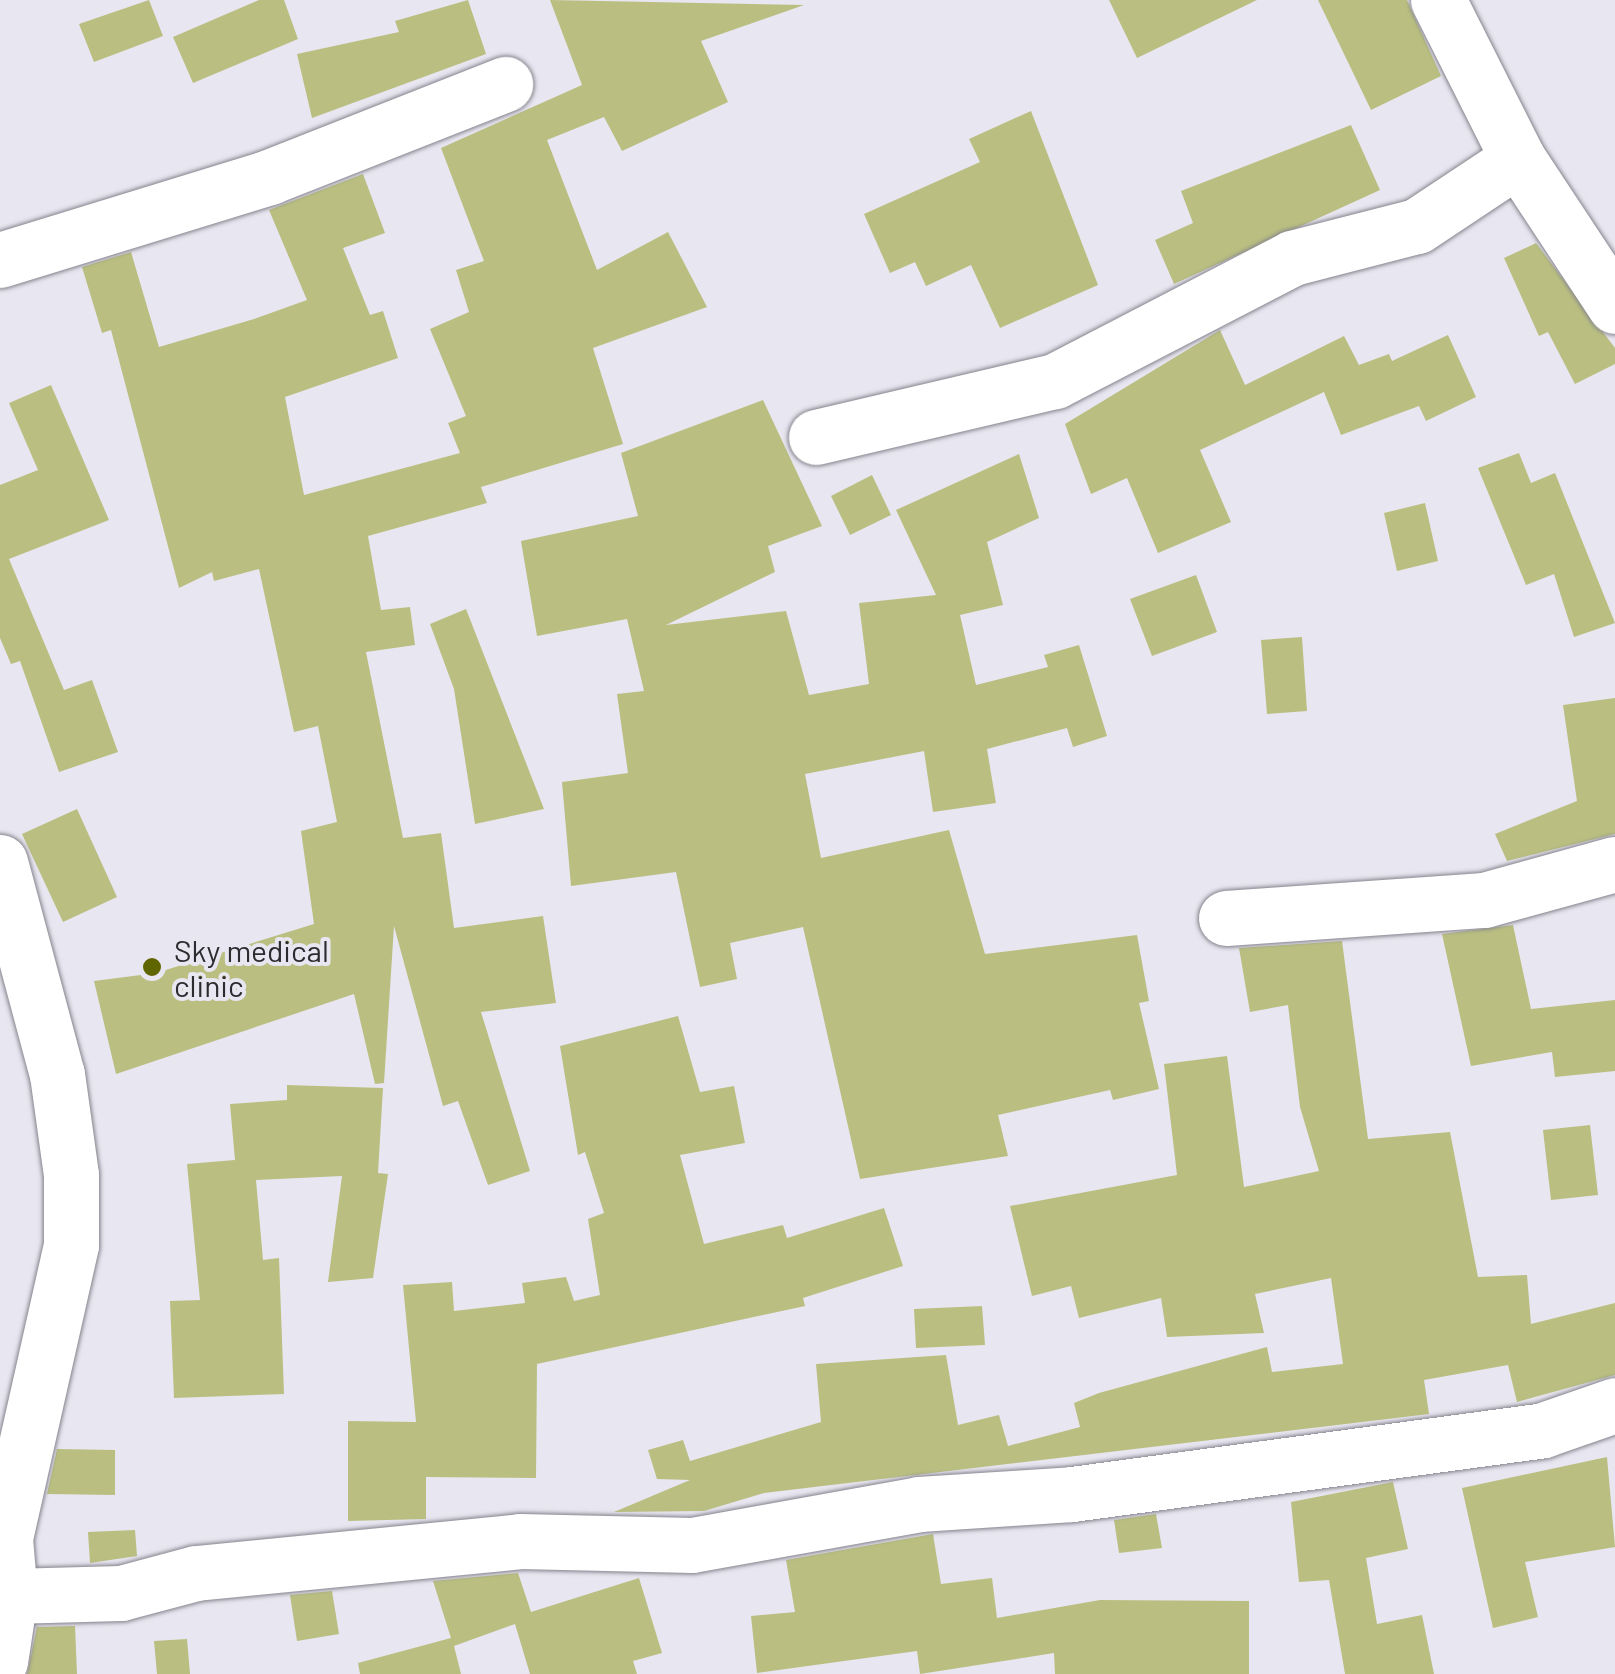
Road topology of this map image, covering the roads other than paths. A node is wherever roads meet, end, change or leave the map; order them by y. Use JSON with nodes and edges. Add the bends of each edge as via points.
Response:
{"nodes":[{"id":1,"x":1438,"y":0,"type":"edge"},
{"id":2,"x":506,"y":84,"type":"dead end"},
{"id":3,"x":1518,"y":159,"type":"junction"},
{"id":4,"x":0,"y":260,"type":"edge"},
{"id":5,"x":1615,"y":306,"type":"edge"},
{"id":6,"x":816,"y":436,"type":"dead end"},
{"id":7,"x":0,"y":862,"type":"edge"},
{"id":8,"x":1615,"y":864,"type":"edge"},
{"id":9,"x":1226,"y":918,"type":"dead end"},
{"id":10,"x":1615,"y":1405,"type":"edge"},
{"id":11,"x":12,"y":1436,"type":"edge"},
{"id":12,"x":10,"y":1596,"type":"junction"},
{"id":13,"x":0,"y":1661,"type":"edge"}],
"edges":[{"from":1,"to":3,"type":"street"},
{"from":2,"to":4,"type":"street","via":[[252,183]]},
{"from":3,"to":5,"type":"street"},
{"from":3,"to":6,"type":"street","via":[[1418,226],[1292,258],[1056,381]]},
{"from":7,"to":11,"type":"street","via":[[57,1074],[72,1175],[70,1245]]},
{"from":8,"to":9,"type":"street","via":[[1484,900]]},
{"from":10,"to":12,"type":"street","via":[[1543,1430],[1072,1494],[920,1504],[692,1545],[520,1542],[196,1573],[120,1593]]},
{"from":11,"to":12,"type":"street"},
{"from":12,"to":13,"type":"street"}]}
